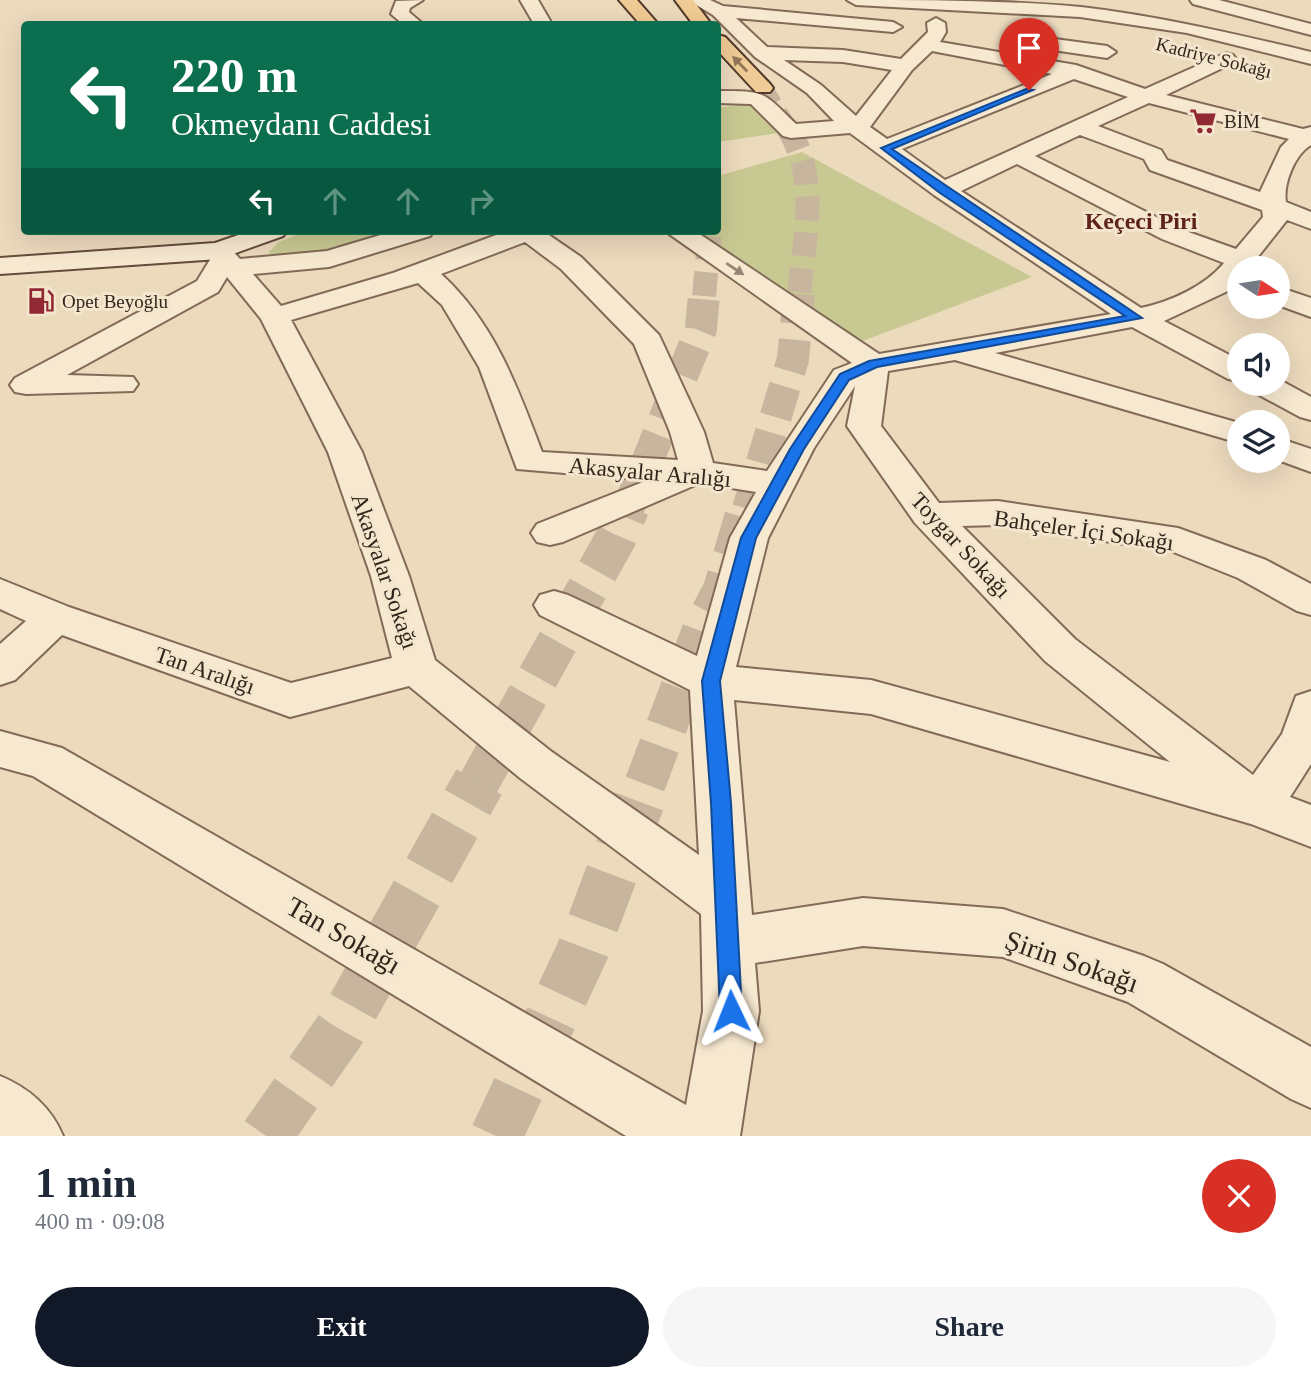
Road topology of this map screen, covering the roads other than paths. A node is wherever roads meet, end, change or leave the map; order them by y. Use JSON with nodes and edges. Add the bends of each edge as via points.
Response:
{"nodes":[{"id":1,"x":414,"y":0,"type":"edge"},
{"id":2,"x":529,"y":0,"type":"edge"},
{"id":3,"x":628,"y":0,"type":"edge"},
{"id":4,"x":684,"y":0,"type":"edge"},
{"id":5,"x":697,"y":0,"type":"edge"},
{"id":6,"x":828,"y":0,"type":"edge"},
{"id":7,"x":856,"y":0,"type":"edge"},
{"id":8,"x":1012,"y":0,"type":"edge"},
{"id":9,"x":1099,"y":0,"type":"edge"},
{"id":10,"x":1199,"y":0,"type":"edge"},
{"id":11,"x":1271,"y":0,"type":"edge"},
{"id":12,"x":883,"y":1,"type":"edge"},
{"id":13,"x":935,"y":3,"type":"edge"},
{"id":14,"x":1231,"y":7,"type":"junction"},
{"id":15,"x":1029,"y":10,"type":"junction"},
{"id":16,"x":719,"y":11,"type":"junction"},
{"id":17,"x":1080,"y":12,"type":"junction"},
{"id":18,"x":802,"y":19,"type":"junction"},
{"id":19,"x":410,"y":21,"type":"edge"},
{"id":20,"x":541,"y":21,"type":"edge"},
{"id":21,"x":646,"y":21,"type":"edge"},
{"id":22,"x":700,"y":21,"type":"edge"},
{"id":23,"x":1311,"y":30,"type":"edge"},
{"id":24,"x":1116,"y":35,"type":"junction"},
{"id":25,"x":989,"y":37,"type":"dead end"},
{"id":26,"x":932,"y":38,"type":"junction"},
{"id":27,"x":1153,"y":42,"type":"dead end"},
{"id":28,"x":721,"y":44,"type":"edge"},
{"id":29,"x":1189,"y":51,"type":"dead end"},
{"id":30,"x":762,"y":53,"type":"junction"},
{"id":31,"x":1311,"y":58,"type":"edge"},
{"id":32,"x":1226,"y":59,"type":"junction"},
{"id":33,"x":1250,"y":65,"type":"dead end"},
{"id":34,"x":905,"y":66,"type":"junction"},
{"id":35,"x":1074,"y":72,"type":"junction"},
{"id":36,"x":762,"y":88,"type":"tunnel mouth"},
{"id":37,"x":1147,"y":96,"type":"junction"},
{"id":38,"x":721,"y":97,"type":"edge"},
{"id":39,"x":1205,"y":111,"type":"junction"},
{"id":40,"x":856,"y":127,"type":"junction"},
{"id":41,"x":1080,"y":127,"type":"junction"},
{"id":42,"x":1310,"y":136,"type":"edge"},
{"id":43,"x":1130,"y":146,"type":"junction"},
{"id":44,"x":886,"y":148,"type":"junction"},
{"id":45,"x":1018,"y":156,"type":"junction"},
{"id":46,"x":943,"y":190,"type":"junction"},
{"id":47,"x":1311,"y":196,"type":"edge"},
{"id":48,"x":1273,"y":198,"type":"junction"},
{"id":49,"x":1311,"y":221,"type":"edge"},
{"id":50,"x":267,"y":235,"type":"edge"},
{"id":51,"x":408,"y":235,"type":"edge"},
{"id":52,"x":517,"y":235,"type":"edge"},
{"id":53,"x":532,"y":235,"type":"edge"},
{"id":54,"x":684,"y":235,"type":"edge"},
{"id":55,"x":1248,"y":256,"type":"edge"},
{"id":56,"x":225,"y":259,"type":"junction"},
{"id":57,"x":0,"y":266,"type":"edge"},
{"id":58,"x":1227,"y":267,"type":"edge"},
{"id":59,"x":425,"y":274,"type":"junction"},
{"id":60,"x":1227,"y":279,"type":"edge"},
{"id":61,"x":1290,"y":300,"type":"edge"},
{"id":62,"x":1311,"y":308,"type":"edge"},
{"id":63,"x":274,"y":316,"type":"junction"},
{"id":64,"x":1136,"y":318,"type":"junction"},
{"id":65,"x":955,"y":350,"type":"junction"},
{"id":66,"x":874,"y":364,"type":"junction"},
{"id":67,"x":1227,"y":366,"type":"edge"},
{"id":68,"x":122,"y":384,"type":"dead end"},
{"id":69,"x":13,"y":388,"type":"edge"},
{"id":70,"x":1285,"y":396,"type":"edge"},
{"id":71,"x":1311,"y":410,"type":"edge"},
{"id":72,"x":1227,"y":429,"type":"edge"},
{"id":73,"x":1290,"y":453,"type":"edge"},
{"id":74,"x":1311,"y":461,"type":"edge"},
{"id":75,"x":698,"y":472,"type":"junction"},
{"id":76,"x":778,"y":484,"type":"junction"},
{"id":77,"x":928,"y":515,"type":"junction"},
{"id":78,"x":550,"y":533,"type":"dead end"},
{"id":79,"x":0,"y":593,"type":"edge"},
{"id":80,"x":1311,"y":601,"type":"edge"},
{"id":81,"x":554,"y":605,"type":"dead end"},
{"id":82,"x":55,"y":617,"type":"junction"},
{"id":83,"x":416,"y":668,"type":"junction"},
{"id":84,"x":0,"y":669,"type":"edge"},
{"id":85,"x":711,"y":681,"type":"junction"},
{"id":86,"x":1311,"y":708,"type":"edge"},
{"id":87,"x":0,"y":750,"type":"edge"},
{"id":88,"x":1258,"y":806,"type":"junction"},
{"id":89,"x":1311,"y":826,"type":"edge"},
{"id":90,"x":727,"y":923,"type":"junction"},
{"id":91,"x":1311,"y":1079,"type":"edge"},
{"id":92,"x":0,"y":1105,"type":"edge"},
{"id":93,"x":33,"y":1136,"type":"edge"},
{"id":94,"x":682,"y":1136,"type":"edge"},
{"id":95,"x":710,"y":1136,"type":"edge"}],
"edges":[{"from":1,"to":19,"type":"street","via":[[402,5],[400,14]]},
{"from":2,"to":20,"type":"street"},
{"from":3,"to":21,"type":"main road"},
{"from":4,"to":22,"type":"main road"},
{"from":5,"to":16,"type":"street"},
{"from":6,"to":18,"type":"street"},
{"from":7,"to":12,"type":"street"},
{"from":8,"to":17,"type":"street"},
{"from":9,"to":17,"type":"street"},
{"from":10,"to":14,"type":"street"},
{"from":11,"to":14,"type":"street"},
{"from":12,"to":13,"type":"street"},
{"from":13,"to":15,"type":"street"},
{"from":13,"to":26,"type":"street"},
{"from":14,"to":23,"type":"street"},
{"from":15,"to":17,"type":"street"},
{"from":15,"to":24,"type":"street","via":[[1025,37]]},
{"from":16,"to":18,"type":"street"},
{"from":16,"to":30,"type":"street"},
{"from":17,"to":24,"type":"street"},
{"from":18,"to":26,"type":"street"},
{"from":24,"to":27,"type":"street","name":"Kadriye Sokağı"},
{"from":24,"to":31,"type":"street","via":[[1187,28]]},
{"from":24,"to":35,"type":"street","via":[[1102,61]]},
{"from":25,"to":26,"type":"street"},
{"from":26,"to":34,"type":"street"},
{"from":26,"to":35,"type":"street"},
{"from":36,"to":28,"type":"main road","one_way":true},
{"from":29,"to":32,"type":"street","name":"Kadriye Sokağı"},
{"from":30,"to":34,"type":"street","via":[[843,56]]},
{"from":30,"to":40,"type":"street","via":[[814,89]]},
{"from":32,"to":33,"type":"street","name":"Kadriye Sokağı"},
{"from":32,"to":37,"type":"street"},
{"from":34,"to":40,"type":"street"},
{"from":35,"to":37,"type":"street"},
{"from":35,"to":44,"type":"street"},
{"from":37,"to":39,"type":"street"},
{"from":37,"to":41,"type":"street"},
{"from":38,"to":40,"type":"street","via":[[757,98],[791,131]]},
{"from":39,"to":42,"type":"street"},
{"from":39,"to":43,"type":"street"},
{"from":40,"to":44,"type":"street"},
{"from":41,"to":43,"type":"street"},
{"from":41,"to":45,"type":"street"},
{"from":42,"to":48,"type":"street","via":[[1292,147]]},
{"from":43,"to":48,"type":"street","via":[[1153,155],[1158,165]]},
{"from":44,"to":46,"type":"street"},
{"from":45,"to":46,"type":"street"},
{"from":45,"to":58,"type":"street"},
{"from":46,"to":64,"type":"street"},
{"from":47,"to":48,"type":"street"},
{"from":48,"to":49,"type":"street"},
{"from":48,"to":55,"type":"street","via":[[1276,218]]},
{"from":50,"to":56,"type":"street"},
{"from":51,"to":56,"type":"street","via":[[329,259]]},
{"from":52,"to":59,"type":"street"},
{"from":53,"to":75,"type":"street","via":[[571,263],[648,341],[687,432]]},
{"from":54,"to":66,"type":"street","one_way":true},
{"from":56,"to":57,"type":"street"},
{"from":56,"to":63,"type":"street","name":"Akasyalar Sokağı"},
{"from":56,"to":69,"type":"street","via":[[208,286]]},
{"from":59,"to":63,"type":"street"},
{"from":59,"to":75,"type":"street","name":"Akasyalar Aralığı","via":[[453,300],[494,367],[529,462]]},
{"from":60,"to":64,"type":"street","via":[[1165,312]]},
{"from":61,"to":62,"type":"street"},
{"from":63,"to":83,"type":"street","name":"Akasyalar Sokağı","via":[[345,452],[390,576]]},
{"from":64,"to":65,"type":"street"},
{"from":64,"to":67,"type":"street"},
{"from":65,"to":66,"type":"street"},
{"from":65,"to":72,"type":"street"},
{"from":66,"to":76,"type":"street","via":[[845,377]]},
{"from":66,"to":77,"type":"street","name":"Toygar Sokağı","via":[[864,426]]},
{"from":68,"to":69,"type":"street"},
{"from":70,"to":71,"type":"street"},
{"from":73,"to":74,"type":"street"},
{"from":75,"to":76,"type":"street","name":"Akasyalar Aralığı"},
{"from":75,"to":78,"type":"street"},
{"from":76,"to":85,"type":"street","via":[[749,538]]},
{"from":77,"to":80,"type":"street","name":"Bahçeler İçi Sokağı","via":[[998,513],[1178,540],[1252,569]]},
{"from":77,"to":88,"type":"street","name":"Toygar Sokağı","via":[[1060,650]]},
{"from":79,"to":82,"type":"street","name":"Tan Aralığı"},
{"from":81,"to":85,"type":"street"},
{"from":82,"to":83,"type":"street","name":"Tan Aralığı","via":[[290,700]]},
{"from":82,"to":84,"type":"street"},
{"from":83,"to":90,"type":"street","name":"Akasyalar Sokağı"},
{"from":85,"to":88,"type":"street","via":[[871,697]]},
{"from":85,"to":90,"type":"street"},
{"from":86,"to":88,"type":"street","via":[[1303,739]]},
{"from":87,"to":94,"type":"street","name":"Tan Sokağı","via":[[46,761]]},
{"from":88,"to":89,"type":"street","name":"Toygar Sokağı"},
{"from":90,"to":91,"type":"street","name":"Şirin Sokağı","via":[[863,922],[1003,933],[1144,982]]},
{"from":90,"to":95,"type":"street","via":[[731,1011]]},
{"from":92,"to":93,"type":"street"}]}
